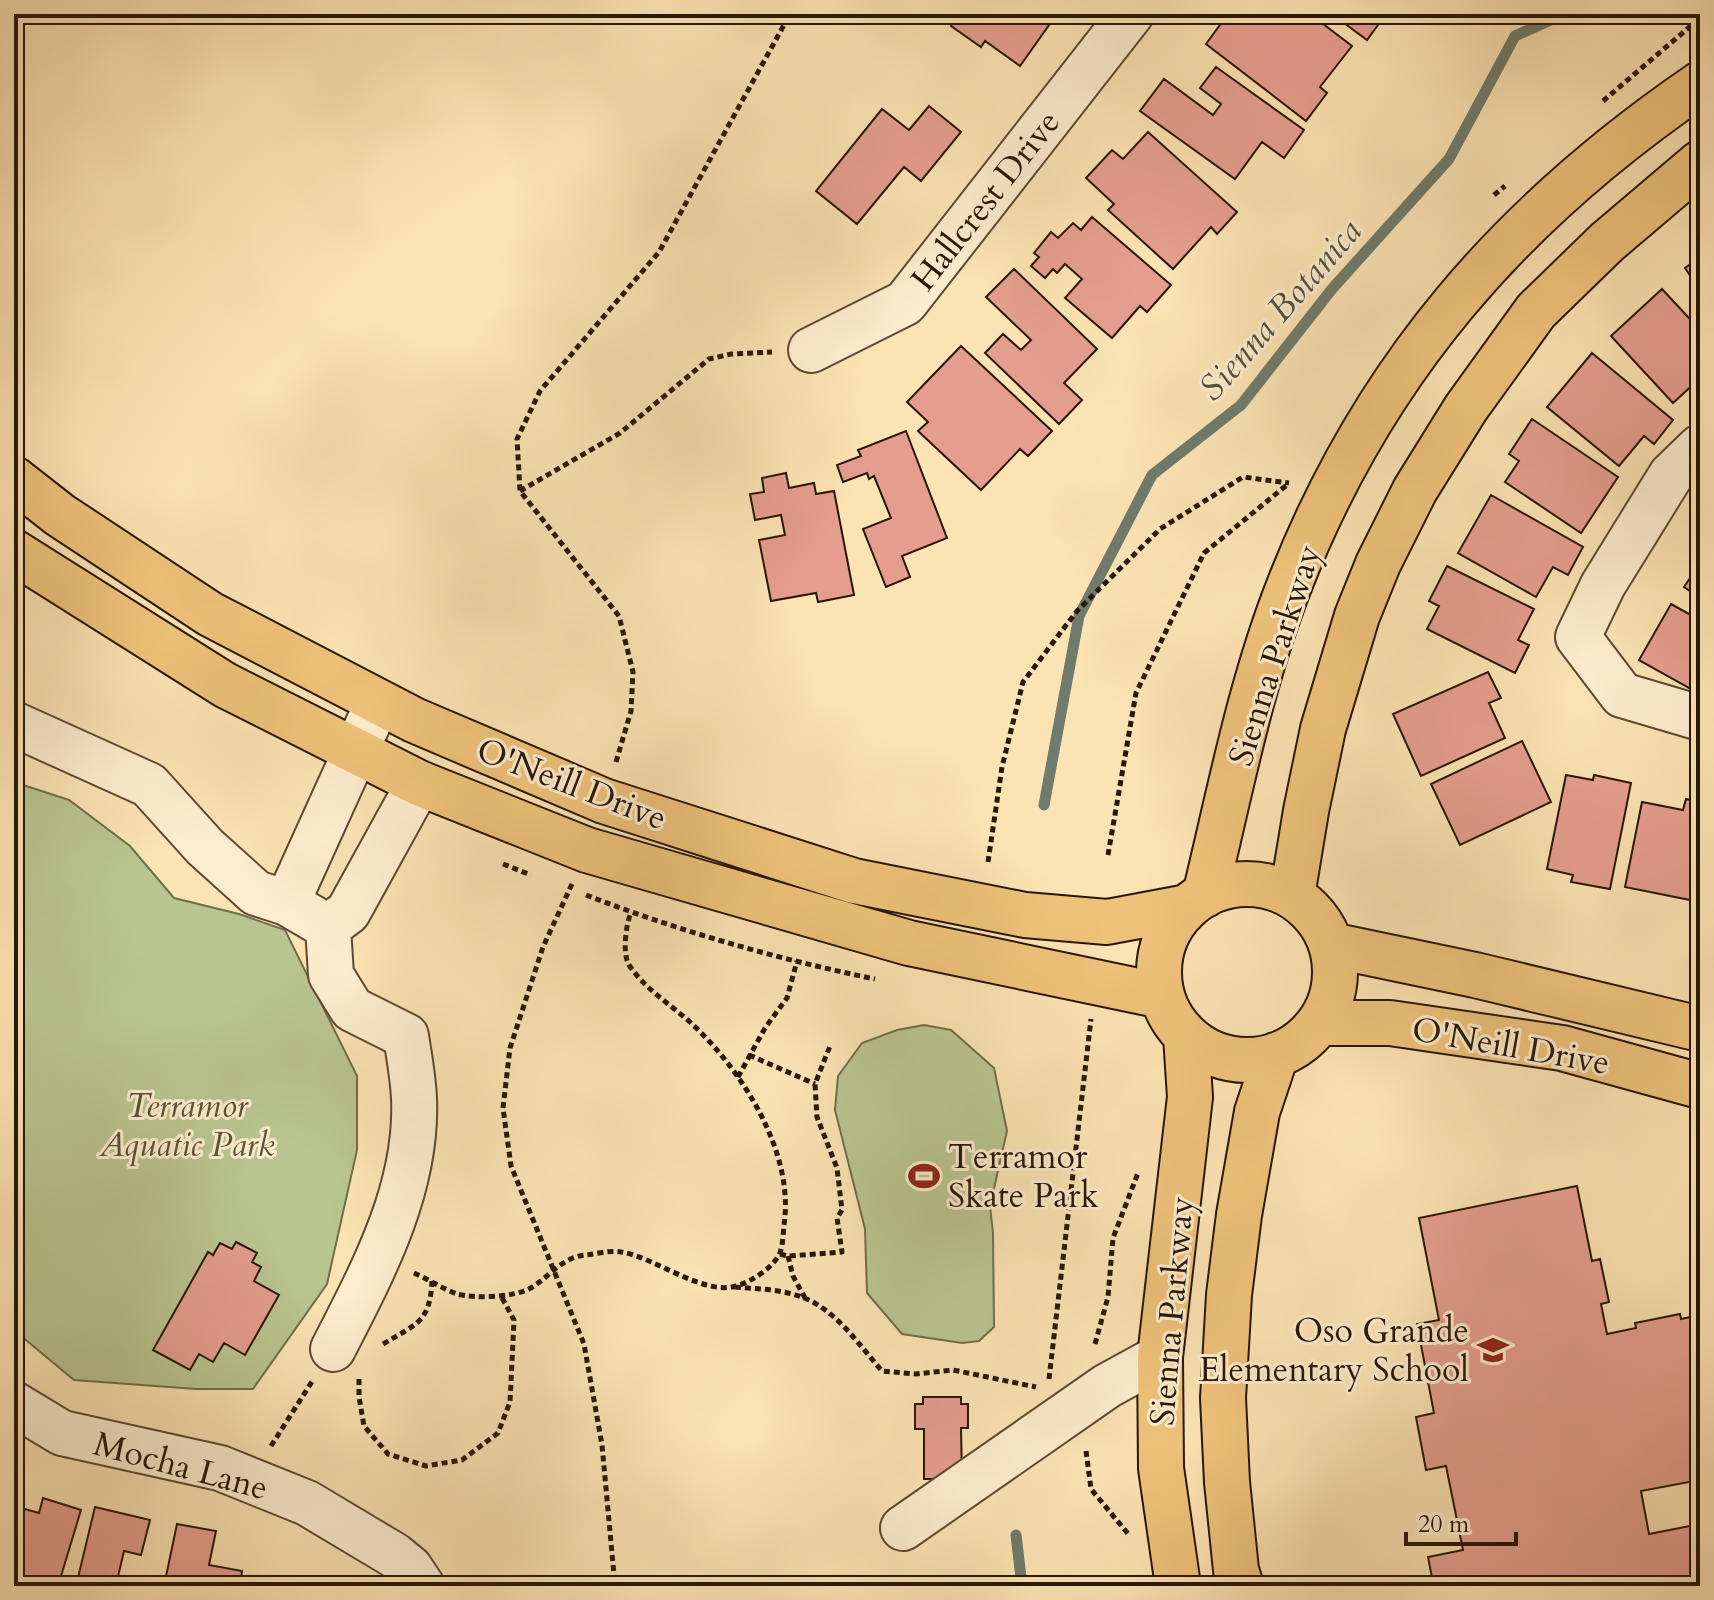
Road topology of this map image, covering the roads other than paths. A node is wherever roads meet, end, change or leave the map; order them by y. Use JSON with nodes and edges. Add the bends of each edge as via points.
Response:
{"nodes":[{"id":1,"x":1131,"y":14,"type":"edge"},
{"id":2,"x":1700,"y":84,"type":"edge"},
{"id":3,"x":1700,"y":163,"type":"edge"},
{"id":4,"x":811,"y":350,"type":"road end"},
{"id":5,"x":1700,"y":447,"type":"edge"},
{"id":6,"x":14,"y":479,"type":"edge"},
{"id":7,"x":14,"y":552,"type":"edge"},
{"id":8,"x":378,"y":702,"type":"junction"},
{"id":9,"x":1700,"y":718,"type":"edge"},
{"id":10,"x":14,"y":724,"type":"edge"},
{"id":11,"x":357,"y":750,"type":"junction"},
{"id":12,"x":419,"y":783,"type":"junction"},
{"id":13,"x":1292,"y":896,"type":"junction"},
{"id":14,"x":1196,"y":901,"type":"junction"},
{"id":15,"x":287,"y":903,"type":"junction"},
{"id":16,"x":328,"y":927,"type":"junction"},
{"id":17,"x":1331,"y":945,"type":"junction"},
{"id":18,"x":1162,"y":996,"type":"junction"},
{"id":19,"x":1320,"y":1023,"type":"junction"},
{"id":20,"x":1700,"y":1029,"type":"edge"},
{"id":21,"x":1186,"y":1036,"type":"junction"},
{"id":22,"x":1276,"y":1055,"type":"junction"},
{"id":23,"x":1700,"y":1086,"type":"edge"},
{"id":24,"x":1160,"y":1357,"type":"junction"},
{"id":25,"x":346,"y":1358,"type":"road end"},
{"id":26,"x":14,"y":1404,"type":"edge"},
{"id":27,"x":903,"y":1528,"type":"dead end"},
{"id":28,"x":422,"y":1586,"type":"edge"},
{"id":29,"x":1178,"y":1586,"type":"edge"},
{"id":30,"x":1241,"y":1586,"type":"edge"}],
"edges":[{"from":1,"to":4,"type":"street","name":"Hallcrest Drive","via":[[905,303]]},
{"from":2,"to":14,"type":"main road","name":"Sienna Parkway","via":[[1597,160],[1519,232],[1429,332],[1362,433],[1289,587]]},
{"from":3,"to":13,"type":"main road","name":"Sienna Parkway","via":[[1536,311],[1415,490],[1357,616],[1323,729]]},
{"from":5,"to":9,"type":"street","via":[[1671,475],[1603,585],[1578,637],[1622,695]]},
{"from":6,"to":8,"type":"main road","name":"O'Neill Drive","via":[[210,614]]},
{"from":7,"to":11,"type":"main road","name":"O'Neill Drive","via":[[225,685]]},
{"from":8,"to":11,"type":"street"},
{"from":8,"to":14,"type":"main road","name":"O'Neill Drive","via":[[604,801],[854,881],[1025,915],[1107,922]]},
{"from":10,"to":15,"type":"street","via":[[149,785],[256,893]]},
{"from":11,"to":12,"type":"main road","name":"O'Neill Drive"},
{"from":11,"to":15,"type":"street"},
{"from":12,"to":16,"type":"street","via":[[348,912]]},
{"from":12,"to":18,"type":"main road","name":"O'Neill Drive","via":[[587,850],[909,943]]},
{"from":13,"to":14,"type":"main road","name":"O'Neill Drive","via":[[1264,886],[1234,886]]},
{"from":13,"to":17,"type":"main road","name":"O'Neill Drive","via":[[1309,909]]},
{"from":14,"to":18,"type":"main road","via":[[1172,926],[1162,948]]},
{"from":15,"to":16,"type":"street"},
{"from":16,"to":25,"type":"street","via":[[331,975],[352,1009],[406,1036],[414,1099],[408,1173]]},
{"from":17,"to":19,"type":"main road","name":"O'Neill Drive","via":[[1335,972]]},
{"from":17,"to":20,"type":"main road","name":"O'Neill Drive"},
{"from":18,"to":21,"type":"main road"},
{"from":19,"to":22,"type":"main road","via":[[1301,1043]]},
{"from":19,"to":23,"type":"main road","name":"O'Neill Drive","via":[[1390,1023],[1562,1048]]},
{"from":21,"to":22,"type":"main road","via":[[1229,1059]]},
{"from":21,"to":24,"type":"main road","name":"Sienna Parkway","via":[[1190,1097]]},
{"from":22,"to":30,"type":"main road","name":"Sienna Parkway","via":[[1257,1112],[1229,1295],[1223,1398],[1227,1482]]},
{"from":24,"to":27,"type":"street","via":[[1107,1386],[1058,1392]]},
{"from":24,"to":29,"type":"main road","name":"Sienna Parkway","via":[[1161,1468]]},
{"from":26,"to":28,"type":"street","name":"Mocha Lane","via":[[62,1433],[220,1468],[307,1503],[394,1555]]}]}
